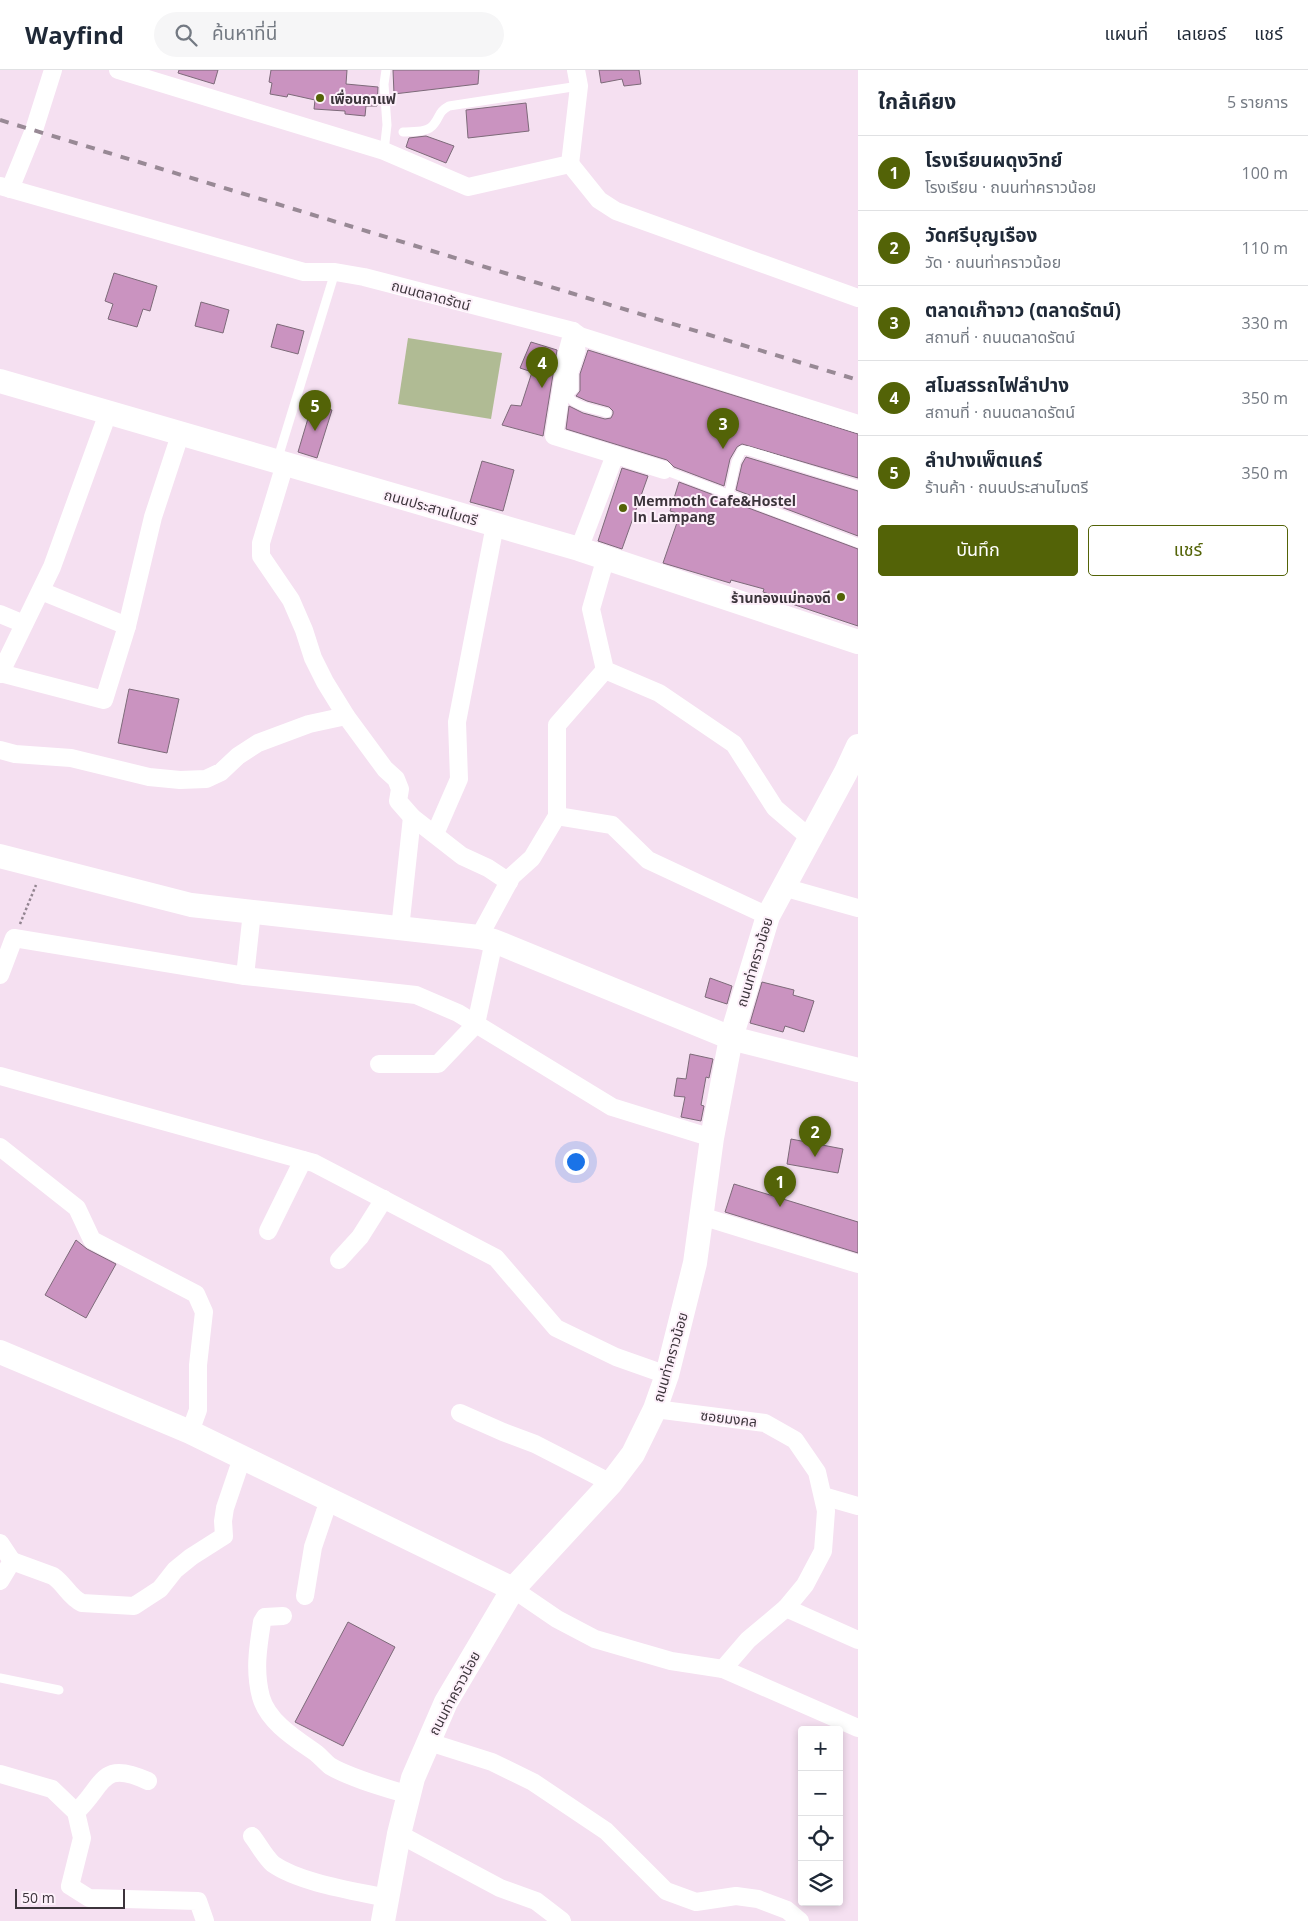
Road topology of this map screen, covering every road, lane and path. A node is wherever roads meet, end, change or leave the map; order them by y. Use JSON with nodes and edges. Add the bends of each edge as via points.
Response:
{"nodes":[{"id":1,"x":53,"y":70,"type":"edge"},
{"id":2,"x":118,"y":70,"type":"edge"},
{"id":3,"x":386,"y":70,"type":"edge"},
{"id":4,"x":160,"y":76,"type":"edge"},
{"id":5,"x":578,"y":78,"type":"edge"},
{"id":6,"x":403,"y":132,"type":"dead end"},
{"id":7,"x":384,"y":151,"type":"junction"},
{"id":8,"x":570,"y":164,"type":"junction"},
{"id":9,"x":5,"y":187,"type":"edge"},
{"id":10,"x":335,"y":272,"type":"junction"},
{"id":11,"x":858,"y":298,"type":"edge"},
{"id":12,"x":576,"y":334,"type":"junction"},
{"id":13,"x":0,"y":381,"type":"edge"},
{"id":14,"x":108,"y":412,"type":"junction"},
{"id":15,"x":607,"y":413,"type":"dead end"},
{"id":16,"x":858,"y":424,"type":"edge"},
{"id":17,"x":180,"y":434,"type":"junction"},
{"id":18,"x":615,"y":455,"type":"junction"},
{"id":19,"x":281,"y":463,"type":"junction"},
{"id":20,"x":664,"y":470,"type":"joint"},
{"id":21,"x":858,"y":485,"type":"edge"},
{"id":22,"x":729,"y":494,"type":"junction"},
{"id":23,"x":495,"y":525,"type":"junction"},
{"id":24,"x":858,"y":544,"type":"edge"},
{"id":25,"x":579,"y":549,"type":"junction"},
{"id":26,"x":606,"y":557,"type":"junction"},
{"id":27,"x":41,"y":591,"type":"junction"},
{"id":28,"x":0,"y":614,"type":"edge"},
{"id":29,"x":24,"y":624,"type":"junction"},
{"id":30,"x":127,"y":626,"type":"junction"},
{"id":31,"x":858,"y":642,"type":"edge"},
{"id":32,"x":606,"y":670,"type":"junction"},
{"id":33,"x":0,"y":673,"type":"edge"},
{"id":34,"x":346,"y":716,"type":"junction"},
{"id":35,"x":858,"y":746,"type":"edge"},
{"id":36,"x":0,"y":750,"type":"edge"},
{"id":37,"x":852,"y":774,"type":"edge"},
{"id":38,"x":557,"y":816,"type":"junction"},
{"id":39,"x":412,"y":817,"type":"junction"},
{"id":40,"x":435,"y":834,"type":"junction"},
{"id":41,"x":810,"y":838,"type":"junction"},
{"id":42,"x":0,"y":856,"type":"edge"},
{"id":43,"x":43,"y":867,"type":"junction"},
{"id":44,"x":509,"y":882,"type":"junction"},
{"id":45,"x":783,"y":887,"type":"junction"},
{"id":46,"x":858,"y":908,"type":"edge"},
{"id":47,"x":252,"y":912,"type":"junction"},
{"id":48,"x":768,"y":916,"type":"junction"},
{"id":49,"x":400,"y":929,"type":"junction"},
{"id":50,"x":14,"y":938,"type":"junction"},
{"id":51,"x":486,"y":939,"type":"junction"},
{"id":52,"x":0,"y":974,"type":"edge"},
{"id":53,"x":245,"y":976,"type":"junction"},
{"id":54,"x":476,"y":1024,"type":"junction"},
{"id":55,"x":731,"y":1038,"type":"junction"},
{"id":56,"x":379,"y":1064,"type":"dead end"},
{"id":57,"x":858,"y":1070,"type":"edge"},
{"id":58,"x":0,"y":1076,"type":"edge"},
{"id":59,"x":712,"y":1138,"type":"junction"},
{"id":60,"x":0,"y":1147,"type":"edge"},
{"id":61,"x":304,"y":1160,"type":"junction"},
{"id":62,"x":384,"y":1199,"type":"junction"},
{"id":63,"x":701,"y":1216,"type":"junction"},
{"id":64,"x":268,"y":1231,"type":"dead end"},
{"id":65,"x":339,"y":1260,"type":"dead end"},
{"id":66,"x":858,"y":1264,"type":"edge"},
{"id":67,"x":0,"y":1352,"type":"edge"},
{"id":68,"x":667,"y":1375,"type":"junction"},
{"id":69,"x":655,"y":1409,"type":"junction"},
{"id":70,"x":460,"y":1413,"type":"dead end"},
{"id":71,"x":190,"y":1432,"type":"junction"},
{"id":72,"x":242,"y":1458,"type":"junction"},
{"id":73,"x":611,"y":1482,"type":"junction"},
{"id":74,"x":823,"y":1496,"type":"junction"},
{"id":75,"x":329,"y":1500,"type":"junction"},
{"id":76,"x":858,"y":1506,"type":"edge"},
{"id":77,"x":0,"y":1543,"type":"edge"},
{"id":78,"x":12,"y":1561,"type":"junction"},
{"id":79,"x":0,"y":1581,"type":"edge"},
{"id":80,"x":513,"y":1588,"type":"junction"},
{"id":81,"x":305,"y":1596,"type":"dead end"},
{"id":82,"x":786,"y":1608,"type":"junction"},
{"id":83,"x":283,"y":1616,"type":"dead end"},
{"id":84,"x":858,"y":1640,"type":"edge"},
{"id":85,"x":723,"y":1669,"type":"junction"},
{"id":86,"x":0,"y":1678,"type":"edge"},
{"id":87,"x":59,"y":1690,"type":"dead end"},
{"id":88,"x":858,"y":1728,"type":"edge"},
{"id":89,"x":429,"y":1742,"type":"junction"},
{"id":90,"x":0,"y":1774,"type":"edge"},
{"id":91,"x":148,"y":1781,"type":"dead end"},
{"id":92,"x":409,"y":1795,"type":"junction"},
{"id":93,"x":76,"y":1812,"type":"junction"},
{"id":94,"x":399,"y":1834,"type":"junction"},
{"id":95,"x":252,"y":1836,"type":"dead end"},
{"id":96,"x":387,"y":1898,"type":"junction"},
{"id":97,"x":205,"y":1921,"type":"edge"},
{"id":98,"x":383,"y":1921,"type":"edge"},
{"id":99,"x":562,"y":1921,"type":"edge"},
{"id":100,"x":800,"y":1921,"type":"edge"}],
"edges":[{"from":1,"to":9,"type":"street","via":[[36,122]]},
{"from":2,"to":4,"type":"street"},
{"from":3,"to":7,"type":"lane"},
{"from":4,"to":7,"type":"street"},
{"from":5,"to":6,"type":"lane","via":[[449,106],[441,110],[429,128]]},
{"from":5,"to":8,"type":"street"},
{"from":7,"to":8,"type":"street","via":[[468,187]]},
{"from":8,"to":11,"type":"street","via":[[598,200],[616,211]]},
{"from":9,"to":10,"type":"street","name":"ถนนตลาดรัตน์","via":[[304,272]]},
{"from":10,"to":12,"type":"street","name":"ถนนตลาดรัตน์"},
{"from":10,"to":19,"type":"lane"},
{"from":12,"to":15,"type":"lane","via":[[581,352],[574,373],[574,389],[569,398]]},
{"from":12,"to":16,"type":"street","name":"ถนนตลาดรัตน์"},
{"from":12,"to":18,"type":"street","via":[[567,353],[554,436]]},
{"from":13,"to":14,"type":"street","name":"ถนนประสานไมตรี"},
{"from":14,"to":17,"type":"street","name":"ถนนประสานไมตรี"},
{"from":14,"to":27,"type":"street"},
{"from":17,"to":19,"type":"street","name":"ถนนประสานไมตรี"},
{"from":17,"to":30,"type":"street","via":[[153,517]]},
{"from":18,"to":20,"type":"street"},
{"from":18,"to":25,"type":"street"},
{"from":19,"to":23,"type":"street","name":"ถนนประสานไมตรี"},
{"from":19,"to":34,"type":"street","via":[[261,544],[261,556],[291,600],[313,658]]},
{"from":20,"to":22,"type":"lane"},
{"from":21,"to":22,"type":"lane","via":[[742,450]]},
{"from":22,"to":24,"type":"lane"},
{"from":23,"to":25,"type":"street","name":"ถนนประสานไมตรี"},
{"from":23,"to":40,"type":"street","via":[[457,722],[459,779]]},
{"from":25,"to":26,"type":"street","name":"ถนนประสานไมตรี"},
{"from":26,"to":31,"type":"street","name":"ถนนประสานไมตรี"},
{"from":26,"to":32,"type":"street","via":[[591,609]]},
{"from":27,"to":29,"type":"street"},
{"from":27,"to":30,"type":"street"},
{"from":28,"to":29,"type":"street"},
{"from":29,"to":33,"type":"street"},
{"from":30,"to":33,"type":"street","via":[[104,700]]},
{"from":32,"to":38,"type":"street","via":[[558,725]]},
{"from":32,"to":41,"type":"street","via":[[659,693],[734,744],[775,808]]},
{"from":34,"to":36,"type":"street","via":[[309,724],[265,740],[206,779],[149,777],[71,758]]},
{"from":34,"to":39,"type":"street","via":[[384,769],[396,779],[400,789],[398,801]]},
{"from":35,"to":37,"type":"street","name":"ถนนท่าคราวน้อย"},
{"from":37,"to":41,"type":"street","name":"ถนนท่าคราวน้อย"},
{"from":38,"to":44,"type":"street","via":[[532,858]]},
{"from":38,"to":48,"type":"street","via":[[612,825],[648,860]]},
{"from":39,"to":40,"type":"street"},
{"from":39,"to":49,"type":"street"},
{"from":40,"to":44,"type":"street","via":[[462,856]]},
{"from":41,"to":45,"type":"street","name":"ถนนท่าคราวน้อย"},
{"from":42,"to":43,"type":"street"},
{"from":43,"to":47,"type":"street","via":[[191,905]]},
{"from":43,"to":50,"type":"path"},
{"from":44,"to":51,"type":"street"},
{"from":45,"to":46,"type":"street"},
{"from":45,"to":48,"type":"street","name":"ถนนท่าคราวน้อย"},
{"from":47,"to":49,"type":"street"},
{"from":47,"to":53,"type":"street"},
{"from":48,"to":55,"type":"street","name":"ถนนท่าคราวน้อย"},
{"from":49,"to":51,"type":"street"},
{"from":50,"to":52,"type":"street"},
{"from":50,"to":53,"type":"street"},
{"from":51,"to":54,"type":"street"},
{"from":51,"to":55,"type":"street"},
{"from":53,"to":54,"type":"street","via":[[416,995]]},
{"from":54,"to":56,"type":"street","via":[[438,1064]]},
{"from":54,"to":59,"type":"street","via":[[612,1107]]},
{"from":55,"to":57,"type":"street"},
{"from":55,"to":59,"type":"street","name":"ถนนท่าคราวน้อย"},
{"from":58,"to":61,"type":"street"},
{"from":59,"to":63,"type":"street","name":"ถนนท่าคราวน้อย"},
{"from":60,"to":71,"type":"street","via":[[76,1208],[92,1240],[196,1294],[204,1312],[198,1365],[198,1410]]},
{"from":61,"to":62,"type":"street"},
{"from":61,"to":64,"type":"street"},
{"from":62,"to":65,"type":"street","via":[[360,1237]]},
{"from":62,"to":68,"type":"street","via":[[496,1258],[556,1328],[616,1357]]},
{"from":63,"to":66,"type":"street"},
{"from":63,"to":68,"type":"street","name":"ถนนท่าคราวน้อย","via":[[696,1263]]},
{"from":67,"to":71,"type":"street"},
{"from":68,"to":69,"type":"street","name":"ถนนท่าคราวน้อย"},
{"from":69,"to":73,"type":"street","name":"ถนนท่าคราวน้อย","via":[[633,1454]]},
{"from":69,"to":74,"type":"street","name":"ซอยมงคล","via":[[764,1423],[795,1440],[817,1472]]},
{"from":70,"to":73,"type":"street","via":[[535,1444]]},
{"from":71,"to":72,"type":"street"},
{"from":72,"to":75,"type":"street"},
{"from":72,"to":78,"type":"street","via":[[224,1508],[224,1536],[190,1557],[160,1589],[134,1606],[82,1603],[75,1600],[53,1576]]},
{"from":73,"to":80,"type":"street","name":"ถนนท่าคราวน้อย"},
{"from":74,"to":76,"type":"street"},
{"from":74,"to":82,"type":"street","name":"ซอยมงคล","via":[[826,1510],[823,1551],[805,1585]]},
{"from":75,"to":80,"type":"street"},
{"from":75,"to":81,"type":"street","via":[[313,1547]]},
{"from":77,"to":78,"type":"street"},
{"from":78,"to":79,"type":"street"},
{"from":80,"to":85,"type":"street","via":[[557,1619],[595,1639],[671,1662]]},
{"from":80,"to":89,"type":"street","name":"ถนนท่าคราวน้อย","via":[[446,1702]]},
{"from":82,"to":84,"type":"street"},
{"from":82,"to":85,"type":"street","name":"ซอยมงคล","via":[[748,1640]]},
{"from":83,"to":92,"type":"street","via":[[265,1618],[262,1622],[257,1654],[261,1697],[271,1715],[296,1740],[330,1766]]},
{"from":85,"to":88,"type":"street"},
{"from":86,"to":87,"type":"lane"},
{"from":89,"to":92,"type":"street","name":"ถนนท่าคราวน้อย"},
{"from":89,"to":100,"type":"street","via":[[492,1762],[532,1782],[606,1831],[666,1891],[696,1902],[736,1896],[758,1899],[787,1910]]},
{"from":90,"to":93,"type":"street","via":[[52,1789]]},
{"from":91,"to":93,"type":"street","via":[[123,1772],[108,1775]]},
{"from":92,"to":94,"type":"street","name":"ถนนท่าคราวน้อย"},
{"from":93,"to":97,"type":"street","via":[[82,1838],[70,1886],[89,1898],[198,1900]]},
{"from":94,"to":96,"type":"street","name":"ถนนท่าคราวน้อย"},
{"from":94,"to":99,"type":"street","via":[[500,1888],[536,1901]]},
{"from":95,"to":96,"type":"street","via":[[273,1863],[292,1873]]},
{"from":96,"to":98,"type":"street","name":"ถนนท่าคราวน้อย"}]}
